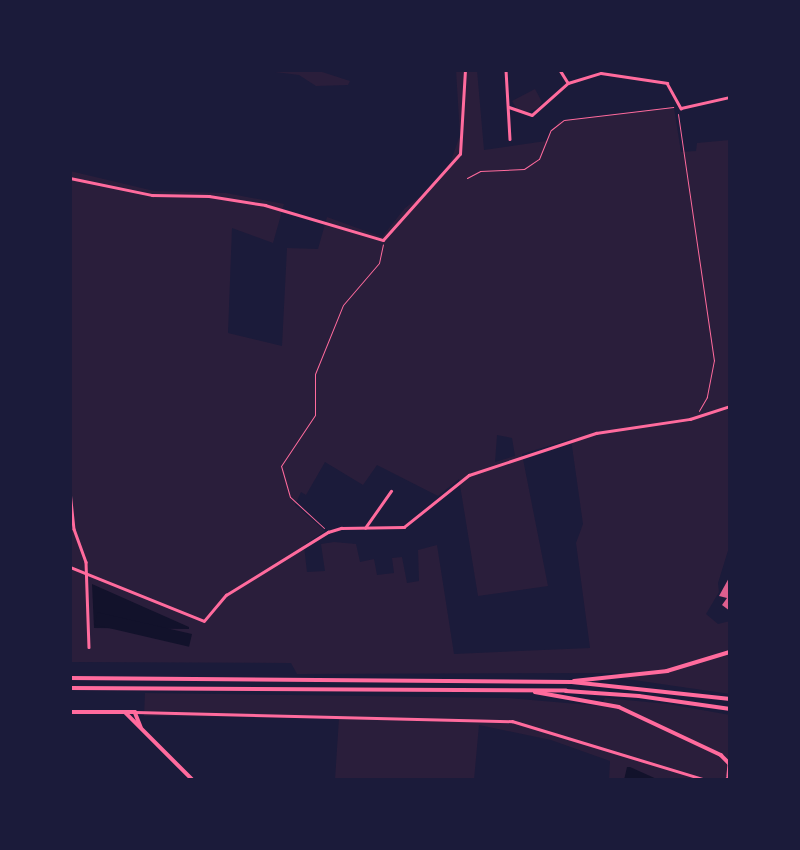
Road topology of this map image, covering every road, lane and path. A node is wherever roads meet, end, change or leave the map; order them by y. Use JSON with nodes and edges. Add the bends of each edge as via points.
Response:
{"nodes":[{"id":1,"x":465,"y":70,"type":"edge"},
{"id":2,"x":506,"y":70,"type":"edge"},
{"id":3,"x":560,"y":70,"type":"edge"},
{"id":4,"x":629,"y":70,"type":"edge"},
{"id":5,"x":628,"y":76,"type":"junction"},
{"id":6,"x":568,"y":83,"type":"junction"},
{"id":7,"x":730,"y":97,"type":"edge"},
{"id":8,"x":509,"y":107,"type":"junction"},
{"id":9,"x":677,"y":107,"type":"junction"},
{"id":10,"x":510,"y":139,"type":"dead end"},
{"id":11,"x":70,"y":178,"type":"edge"},
{"id":12,"x":467,"y":178,"type":"dead end"},
{"id":13,"x":383,"y":240,"type":"junction"},
{"id":14,"x":730,"y":407,"type":"edge"},
{"id":15,"x":695,"y":418,"type":"junction"},
{"id":16,"x":70,"y":491,"type":"edge"},
{"id":17,"x":391,"y":491,"type":"dead end"},
{"id":18,"x":365,"y":528,"type":"junction"},
{"id":19,"x":328,"y":533,"type":"junction"},
{"id":20,"x":70,"y":567,"type":"edge"},
{"id":21,"x":86,"y":573,"type":"junction"},
{"id":22,"x":89,"y":647,"type":"dead end"},
{"id":23,"x":730,"y":652,"type":"edge"},
{"id":24,"x":70,"y":678,"type":"edge"},
{"id":25,"x":572,"y":682,"type":"junction"},
{"id":26,"x":70,"y":688,"type":"edge"},
{"id":27,"x":533,"y":691,"type":"junction"},
{"id":28,"x":730,"y":699,"type":"edge"},
{"id":29,"x":730,"y":709,"type":"edge"},
{"id":30,"x":70,"y":712,"type":"edge"},
{"id":31,"x":125,"y":712,"type":"junction"},
{"id":32,"x":135,"y":712,"type":"junction"},
{"id":33,"x":144,"y":732,"type":"junction"},
{"id":34,"x":730,"y":776,"type":"edge"},
{"id":35,"x":695,"y":779,"type":"edge"},
{"id":36,"x":193,"y":780,"type":"edge"},
{"id":37,"x":706,"y":780,"type":"edge"},
{"id":38,"x":725,"y":780,"type":"edge"}],
"edges":[{"from":1,"to":13,"type":"street","via":[[460,154]]},
{"from":2,"to":8,"type":"street"},
{"from":3,"to":6,"type":"street"},
{"from":4,"to":5,"type":"street"},
{"from":5,"to":6,"type":"street","via":[[601,73]]},
{"from":5,"to":9,"type":"street","via":[[667,83]]},
{"from":6,"to":8,"type":"street","via":[[535,113],[524,115]]},
{"from":7,"to":9,"type":"street"},
{"from":8,"to":10,"type":"street"},
{"from":9,"to":12,"type":"path","via":[[564,120],[551,130],[539,159],[524,169],[480,172]]},
{"from":9,"to":15,"type":"path","via":[[714,360],[707,397]]},
{"from":11,"to":13,"type":"street","via":[[152,195],[209,196],[265,205]]},
{"from":13,"to":19,"type":"path","via":[[379,263],[343,305],[318,367],[315,415],[281,466],[290,497]]},
{"from":14,"to":15,"type":"street"},
{"from":15,"to":18,"type":"street","via":[[596,433],[481,470],[455,484],[404,527]]},
{"from":16,"to":21,"type":"street"},
{"from":17,"to":18,"type":"street"},
{"from":18,"to":19,"type":"street"},
{"from":19,"to":21,"type":"street","via":[[226,595],[199,621]]},
{"from":20,"to":21,"type":"street"},
{"from":21,"to":22,"type":"street"},
{"from":23,"to":25,"type":"main road","via":[[667,671]]},
{"from":24,"to":25,"type":"main road"},
{"from":25,"to":28,"type":"main road"},
{"from":26,"to":27,"type":"main road"},
{"from":27,"to":29,"type":"main road","via":[[629,695]]},
{"from":27,"to":34,"type":"main road","via":[[593,699],[629,712],[721,755],[730,764]]},
{"from":30,"to":31,"type":"main road"},
{"from":31,"to":32,"type":"main road"},
{"from":31,"to":33,"type":"main road"},
{"from":32,"to":33,"type":"main road"},
{"from":32,"to":35,"type":"street","via":[[512,721],[550,729]]},
{"from":33,"to":36,"type":"main road"},
{"from":34,"to":38,"type":"street"},
{"from":35,"to":37,"type":"street"}]}
